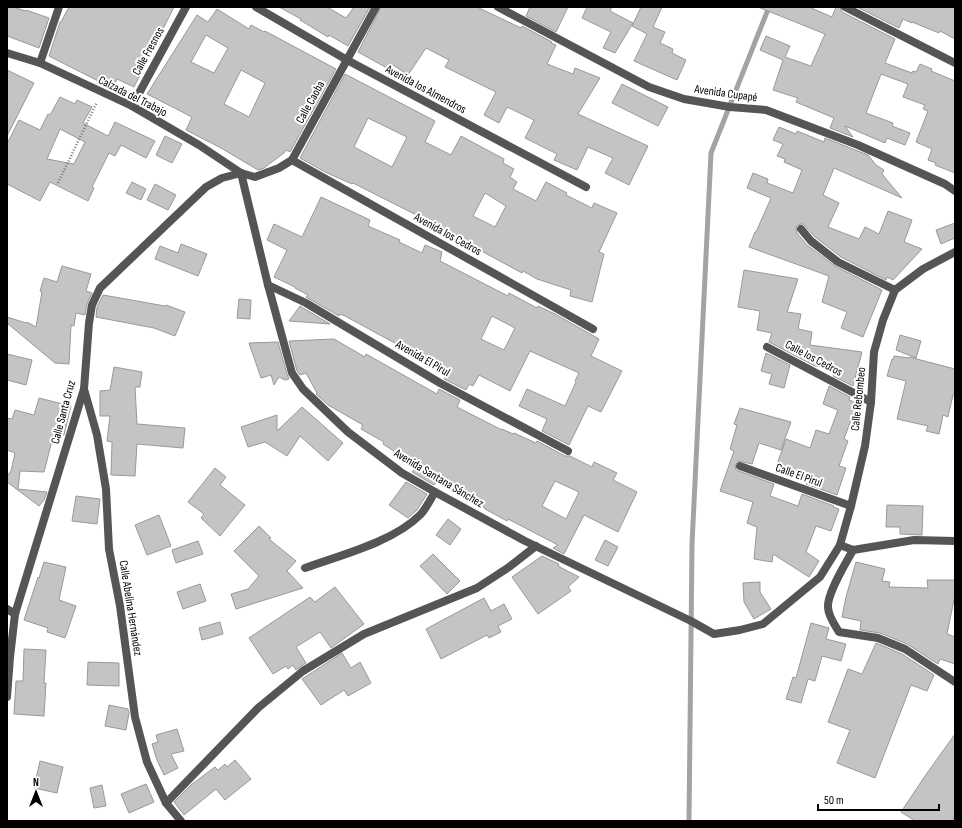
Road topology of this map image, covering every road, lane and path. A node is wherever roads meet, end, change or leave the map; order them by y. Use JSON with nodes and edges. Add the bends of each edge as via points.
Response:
{"nodes":[{"id":1,"x":59,"y":7,"type":"edge"},
{"id":2,"x":186,"y":7,"type":"edge"},
{"id":3,"x":256,"y":7,"type":"edge"},
{"id":4,"x":376,"y":7,"type":"edge"},
{"id":5,"x":498,"y":7,"type":"edge"},
{"id":6,"x":845,"y":7,"type":"edge"},
{"id":7,"x":510,"y":10,"type":"edge"},
{"id":8,"x":7,"y":53,"type":"edge"},
{"id":9,"x":347,"y":60,"type":"junction"},
{"id":10,"x":40,"y":63,"type":"junction"},
{"id":11,"x":955,"y":63,"type":"edge"},
{"id":12,"x":102,"y":93,"type":"junction"},
{"id":13,"x":132,"y":106,"type":"junction"},
{"id":14,"x":292,"y":160,"type":"junction"},
{"id":15,"x":241,"y":173,"type":"junction"},
{"id":16,"x":58,"y":183,"type":"dead end"},
{"id":17,"x":586,"y":187,"type":"dead end"},
{"id":18,"x":955,"y":191,"type":"edge"},
{"id":19,"x":801,"y":229,"type":"dead end"},
{"id":20,"x":955,"y":252,"type":"edge"},
{"id":21,"x":268,"y":285,"type":"junction"},
{"id":22,"x":895,"y":290,"type":"junction"},
{"id":23,"x":593,"y":329,"type":"dead end"},
{"id":24,"x":767,"y":347,"type":"dead end"},
{"id":25,"x":84,"y":389,"type":"junction"},
{"id":26,"x":871,"y":402,"type":"junction"},
{"id":27,"x":568,"y":451,"type":"dead end"},
{"id":28,"x":740,"y":466,"type":"dead end"},
{"id":29,"x":435,"y":492,"type":"junction"},
{"id":30,"x":851,"y":506,"type":"junction"},
{"id":31,"x":955,"y":541,"type":"edge"},
{"id":32,"x":840,"y":545,"type":"junction"},
{"id":33,"x":536,"y":546,"type":"junction"},
{"id":34,"x":853,"y":550,"type":"junction"},
{"id":35,"x":305,"y":568,"type":"dead end"},
{"id":36,"x":7,"y":609,"type":"edge"},
{"id":37,"x":15,"y":614,"type":"junction"},
{"id":38,"x":763,"y":624,"type":"joint"},
{"id":39,"x":955,"y":682,"type":"edge"},
{"id":40,"x":7,"y":697,"type":"edge"},
{"id":41,"x":166,"y":803,"type":"junction"},
{"id":42,"x":181,"y":821,"type":"edge"}],
"edges":[{"from":1,"to":10,"type":"street"},
{"from":2,"to":13,"type":"street","name":"Calle Fresnos"},
{"from":3,"to":9,"type":"street","name":"Avenida los Almendros"},
{"from":4,"to":9,"type":"street","name":"Calle Caoba"},
{"from":5,"to":7,"type":"street","name":"Avenida Cupapé"},
{"from":6,"to":11,"type":"street"},
{"from":7,"to":18,"type":"street","name":"Avenida Cupapé","via":[[649,87],[684,99],[766,110],[858,145],[945,184]]},
{"from":8,"to":10,"type":"street","name":"Calzada del Trabajo"},
{"from":9,"to":14,"type":"street","name":"Calle Caoba"},
{"from":9,"to":17,"type":"street","name":"Avenida los Almendros"},
{"from":10,"to":12,"type":"street","name":"Calzada del Trabajo"},
{"from":12,"to":13,"type":"street","name":"Calzada del Trabajo"},
{"from":12,"to":16,"type":"path"},
{"from":13,"to":15,"type":"street","name":"Calzada del Trabajo"},
{"from":14,"to":15,"type":"street","via":[[255,177]]},
{"from":14,"to":23,"type":"street","name":"Avenida los Cedros"},
{"from":15,"to":21,"type":"street","name":"Avenida Santana Sánchez"},
{"from":15,"to":25,"type":"street","name":"Calle Santa Cruz","via":[[222,178],[206,187],[100,288],[92,305],[89,323]]},
{"from":19,"to":22,"type":"street","via":[[811,241],[838,262]]},
{"from":20,"to":22,"type":"street","via":[[923,269]]},
{"from":21,"to":27,"type":"street","name":"Avenida El Pirul","via":[[306,303],[440,382]]},
{"from":21,"to":29,"type":"street","name":"Avenida Santana Sánchez","via":[[292,373],[303,390],[348,432],[402,473]]},
{"from":22,"to":26,"type":"street","name":"Calle Rebombeo","via":[[874,352]]},
{"from":24,"to":26,"type":"street","name":"Calle los Cedros"},
{"from":25,"to":37,"type":"street","name":"Calle Santa Cruz"},
{"from":25,"to":41,"type":"street","name":"Calle Abelina Hernández","via":[[97,435],[106,489],[109,549],[120,606],[135,717],[147,762]]},
{"from":26,"to":30,"type":"street","name":"Calle Rebombeo","via":[[865,446]]},
{"from":28,"to":30,"type":"street","name":"Calle El Pirul"},
{"from":29,"to":33,"type":"street","name":"Avenida Santana Sánchez"},
{"from":29,"to":35,"type":"street","via":[[421,514],[407,526],[379,541]]},
{"from":30,"to":32,"type":"street","name":"Calle Rebombeo"},
{"from":31,"to":34,"type":"street","via":[[914,540]]},
{"from":32,"to":34,"type":"street"},
{"from":32,"to":38,"type":"street","name":"Calle Rebombeo","via":[[820,577]]},
{"from":33,"to":38,"type":"street","name":"Avenida Santana Sánchez","via":[[714,634]]},
{"from":33,"to":41,"type":"street","via":[[477,588],[364,634],[303,671],[258,708]]},
{"from":34,"to":39,"type":"street","via":[[833,586],[828,606],[830,617],[839,632],[878,638],[905,649]]},
{"from":36,"to":37,"type":"street"},
{"from":37,"to":40,"type":"street","name":"Calle Santa Cruz"},
{"from":41,"to":42,"type":"street","name":"Calle Abelina Hernández"}]}
